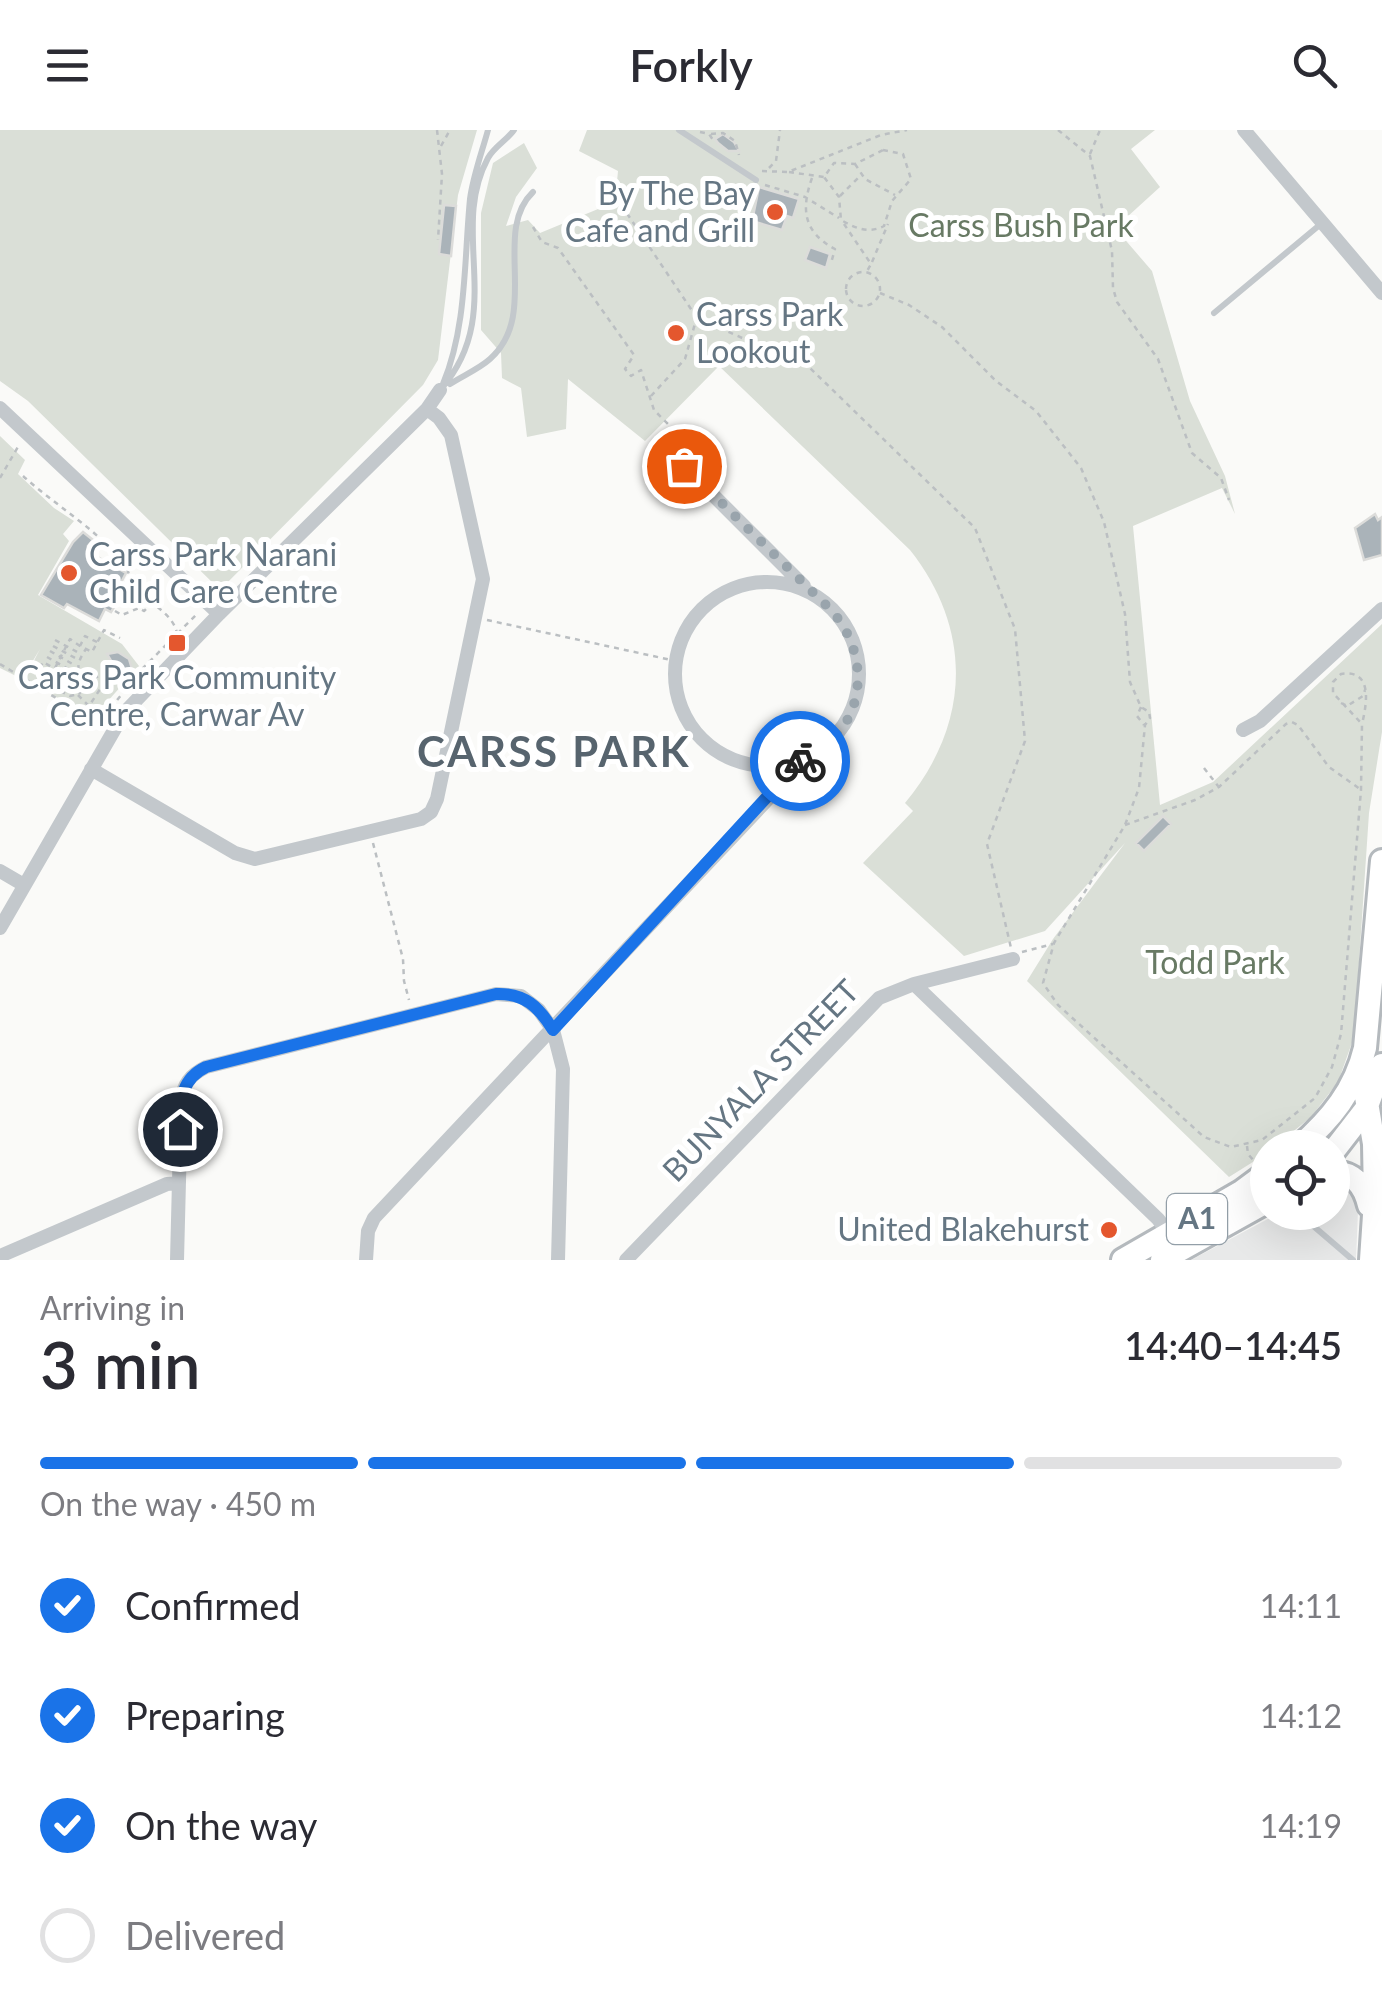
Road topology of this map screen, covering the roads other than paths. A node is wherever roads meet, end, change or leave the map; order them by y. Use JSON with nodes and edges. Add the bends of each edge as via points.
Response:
{"nodes":[{"id":1,"x":487,"y":130,"type":"edge"},
{"id":2,"x":679,"y":130,"type":"edge"},
{"id":3,"x":1244,"y":130,"type":"edge"},
{"id":4,"x":514,"y":132,"type":"edge"},
{"id":5,"x":756,"y":180,"type":"road end"},
{"id":6,"x":533,"y":192,"type":"dead end"},
{"id":7,"x":1322,"y":222,"type":"junction"},
{"id":8,"x":1382,"y":293,"type":"edge"},
{"id":9,"x":1214,"y":314,"type":"dead end"},
{"id":10,"x":440,"y":390,"type":"junction"},
{"id":11,"x":0,"y":408,"type":"edge"},
{"id":12,"x":427,"y":409,"type":"junction"},
{"id":13,"x":684,"y":466,"type":"road end"},
{"id":14,"x":808,"y":590,"type":"junction"},
{"id":15,"x":1382,"y":609,"type":"edge"},
{"id":16,"x":219,"y":614,"type":"junction"},
{"id":17,"x":1243,"y":730,"type":"dead end"},
{"id":18,"x":800,"y":761,"type":"junction"},
{"id":19,"x":91,"y":769,"type":"junction"},
{"id":20,"x":1382,"y":860,"type":"edge"},
{"id":21,"x":0,"y":871,"type":"edge"},
{"id":22,"x":24,"y":885,"type":"junction"},
{"id":23,"x":0,"y":928,"type":"edge"},
{"id":24,"x":1013,"y":957,"type":"road end"},
{"id":25,"x":914,"y":984,"type":"junction"},
{"id":26,"x":553,"y":1030,"type":"junction"},
{"id":27,"x":1371,"y":1066,"type":"edge"},
{"id":28,"x":1340,"y":1107,"type":"junction"},
{"id":29,"x":1374,"y":1109,"type":"edge"},
{"id":30,"x":1316,"y":1130,"type":"edge"},
{"id":31,"x":1350,"y":1134,"type":"edge"},
{"id":32,"x":1350,"y":1176,"type":"edge"},
{"id":33,"x":1250,"y":1182,"type":"edge"},
{"id":34,"x":179,"y":1183,"type":"junction"},
{"id":35,"x":1250,"y":1211,"type":"edge"},
{"id":36,"x":1373,"y":1223,"type":"junction"},
{"id":37,"x":1318,"y":1230,"type":"edge"},
{"id":38,"x":1170,"y":1235,"type":"junction"},
{"id":39,"x":0,"y":1256,"type":"edge"},
{"id":40,"x":178,"y":1260,"type":"edge"},
{"id":41,"x":366,"y":1260,"type":"edge"},
{"id":42,"x":558,"y":1260,"type":"edge"},
{"id":43,"x":626,"y":1260,"type":"edge"},
{"id":44,"x":1123,"y":1260,"type":"edge"},
{"id":45,"x":1162,"y":1260,"type":"edge"},
{"id":46,"x":1352,"y":1260,"type":"edge"},
{"id":47,"x":1371,"y":1260,"type":"edge"}],
"edges":[{"from":1,"to":4,"type":"lane","via":[[501,139]]},
{"from":1,"to":10,"type":"lane","via":[[470,195],[454,356]]},
{"from":2,"to":5,"type":"lane"},
{"from":3,"to":7,"type":"street"},
{"from":4,"to":10,"type":"lane","via":[[487,160],[478,186],[474,327],[459,368]]},
{"from":6,"to":10,"type":"lane","via":[[522,202],[515,238],[513,322],[491,358]]},
{"from":7,"to":8,"type":"street"},
{"from":7,"to":9,"type":"lane"},
{"from":10,"to":12,"type":"street"},
{"from":11,"to":16,"type":"street"},
{"from":12,"to":16,"type":"street"},
{"from":12,"to":19,"type":"street","via":[[451,435],[484,578],[431,812],[250,858]]},
{"from":13,"to":14,"type":"street"},
{"from":14,"to":18,"type":"street","via":[[850,636],[858,678],[852,710],[836,734]]},
{"from":14,"to":18,"type":"street","via":[[762,581],[725,593],[693,620],[676,661],[684,714],[710,747],[747,764]]},
{"from":15,"to":17,"type":"street"},
{"from":16,"to":19,"type":"street","via":[[124,713]]},
{"from":18,"to":26,"type":"street"},
{"from":19,"to":22,"type":"street"},
{"from":20,"to":27,"type":"highway","via":[[1365,1048]]},
{"from":21,"to":22,"type":"street"},
{"from":22,"to":23,"type":"street"},
{"from":24,"to":25,"type":"street","name":"BUNYALA STREET"},
{"from":25,"to":38,"type":"street"},
{"from":25,"to":43,"type":"street","name":"BUNYALA STREET","via":[[879,998]]},
{"from":26,"to":34,"type":"street","via":[[539,1010],[509,994],[198,1071],[182,1094]]},
{"from":26,"to":41,"type":"street","via":[[374,1218]]},
{"from":26,"to":42,"type":"street","via":[[563,1069]]},
{"from":27,"to":28,"type":"highway"},
{"from":27,"to":29,"type":"highway"},
{"from":28,"to":29,"type":"highway"},
{"from":28,"to":30,"type":"highway"},
{"from":29,"to":31,"type":"highway"},
{"from":29,"to":36,"type":"highway"},
{"from":32,"to":36,"type":"highway","via":[[1364,1188]]},
{"from":33,"to":38,"type":"highway","number":"A1"},
{"from":34,"to":39,"type":"street"},
{"from":34,"to":40,"type":"street"},
{"from":35,"to":45,"type":"highway","number":"A1"},
{"from":36,"to":47,"type":"highway"},
{"from":37,"to":46,"type":"lane"},
{"from":38,"to":44,"type":"highway","number":"A1"}]}
